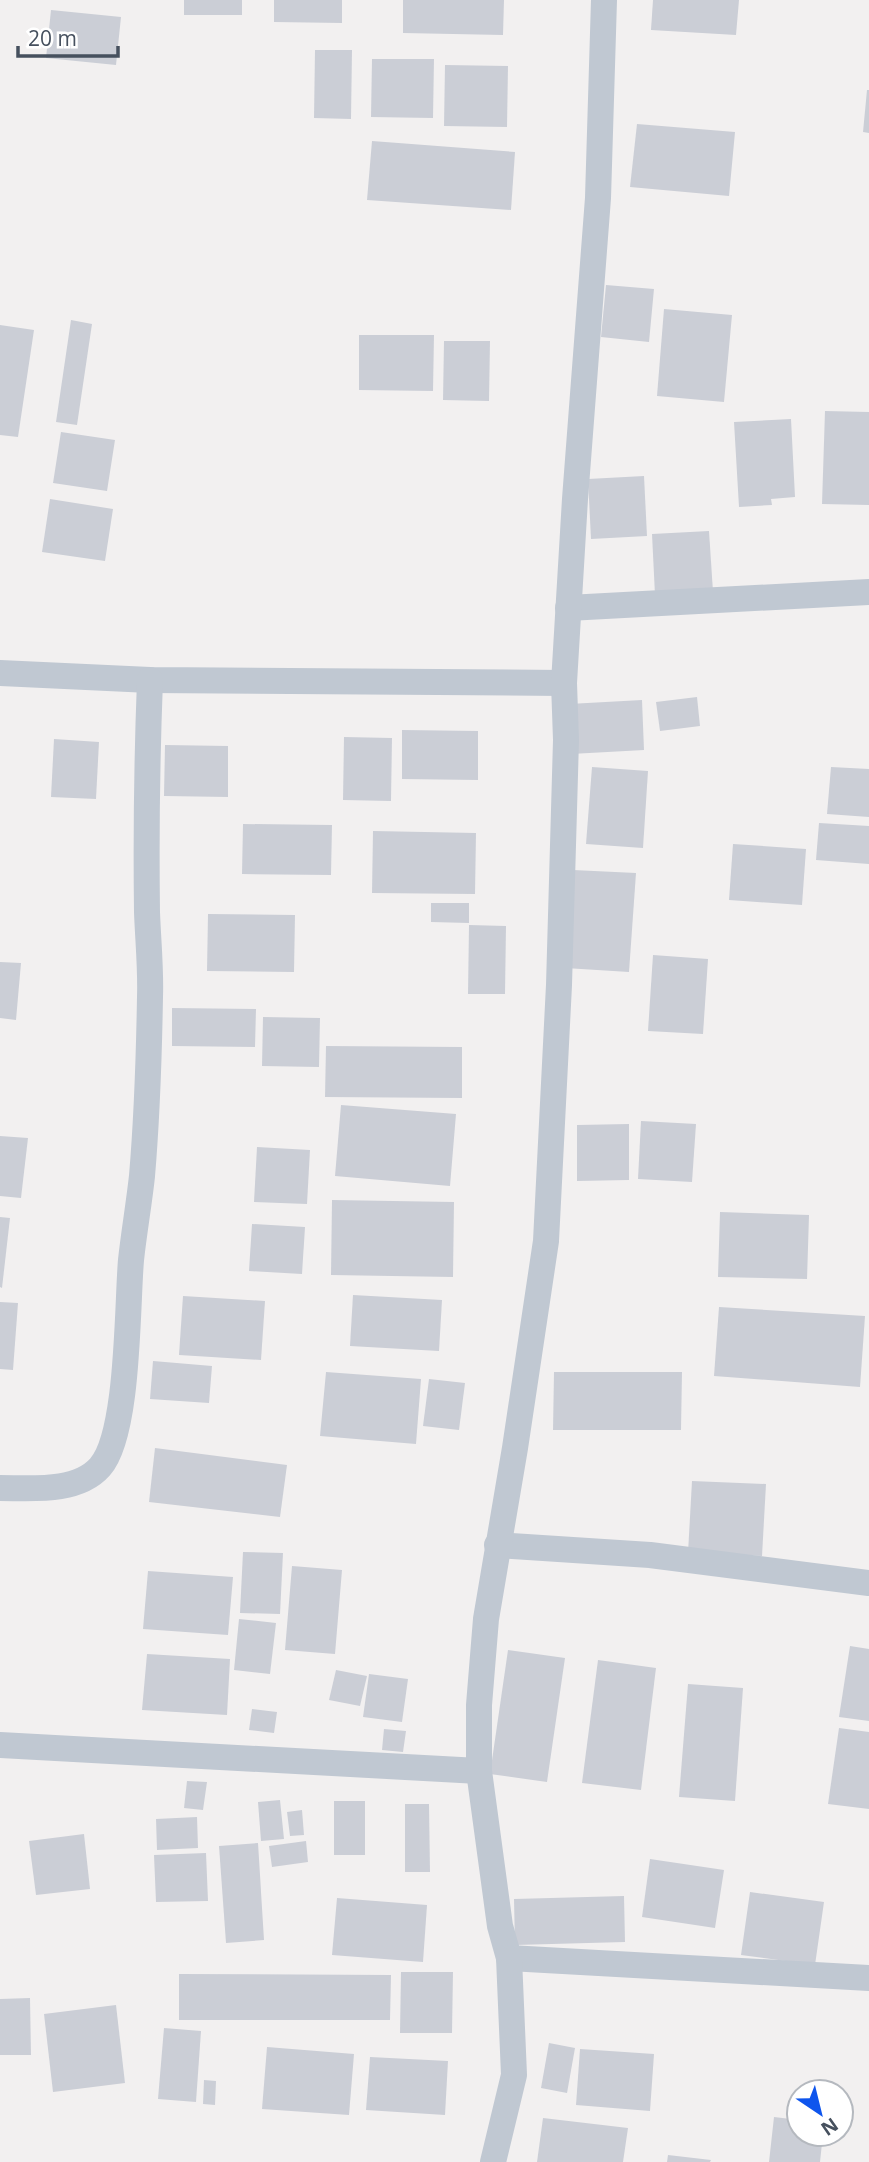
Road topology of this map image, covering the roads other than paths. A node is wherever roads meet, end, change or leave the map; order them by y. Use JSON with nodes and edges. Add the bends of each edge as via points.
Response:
{"nodes":[{"id":1,"x":604,"y":0,"type":"edge"},
{"id":2,"x":869,"y":592,"type":"edge"},
{"id":3,"x":568,"y":608,"type":"junction"},
{"id":4,"x":0,"y":673,"type":"edge"},
{"id":5,"x":150,"y":680,"type":"junction"},
{"id":6,"x":564,"y":683,"type":"junction"},
{"id":7,"x":0,"y":1488,"type":"edge"},
{"id":8,"x":497,"y":1545,"type":"junction"},
{"id":9,"x":869,"y":1583,"type":"edge"},
{"id":10,"x":0,"y":1745,"type":"edge"},
{"id":11,"x":479,"y":1771,"type":"junction"},
{"id":12,"x":509,"y":1958,"type":"junction"},
{"id":13,"x":869,"y":1978,"type":"edge"},
{"id":14,"x":493,"y":2162,"type":"edge"}],
"edges":[{"from":1,"to":3,"type":"street","via":[[598,198]]},
{"from":2,"to":3,"type":"street"},
{"from":3,"to":6,"type":"street"},
{"from":4,"to":5,"type":"street"},
{"from":5,"to":6,"type":"street"},
{"from":5,"to":7,"type":"street","via":[[148,1044],[142,1175],[118,1422],[112,1448],[99,1468],[71,1485]]},
{"from":6,"to":8,"type":"street","via":[[559,985],[546,1241]]},
{"from":8,"to":9,"type":"street","via":[[650,1555]]},
{"from":8,"to":11,"type":"street","via":[[479,1705]]},
{"from":10,"to":11,"type":"street"},
{"from":11,"to":12,"type":"street","via":[[499,1926]]},
{"from":12,"to":13,"type":"street"},
{"from":12,"to":14,"type":"street","via":[[514,2075]]}]}
